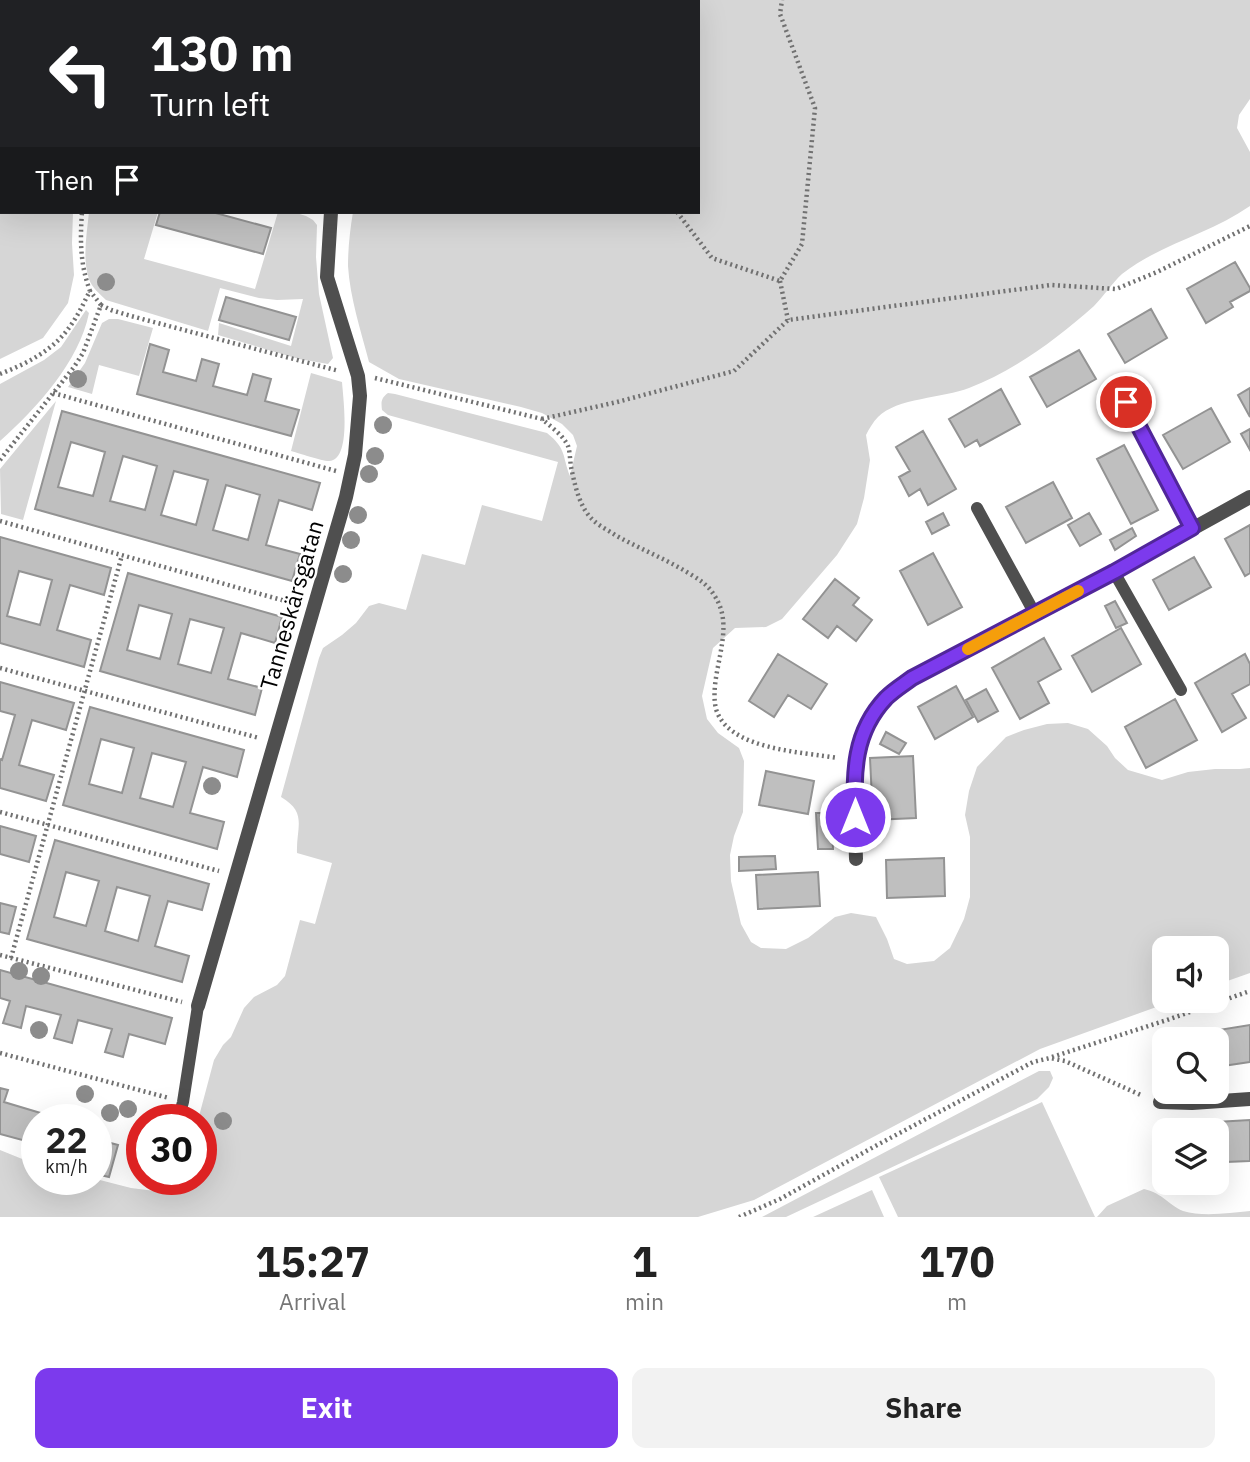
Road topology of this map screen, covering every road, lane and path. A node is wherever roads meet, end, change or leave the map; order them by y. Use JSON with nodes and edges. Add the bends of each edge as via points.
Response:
{"nodes":[{"id":1,"x":782,"y":0,"type":"edge"},
{"id":2,"x":82,"y":214,"type":"edge"},
{"id":3,"x":331,"y":214,"type":"edge"},
{"id":4,"x":679,"y":214,"type":"edge"},
{"id":5,"x":1250,"y":226,"type":"edge"},
{"id":6,"x":780,"y":281,"type":"junction"},
{"id":7,"x":90,"y":290,"type":"junction"},
{"id":8,"x":101,"y":304,"type":"junction"},
{"id":9,"x":788,"y":320,"type":"junction"},
{"id":10,"x":0,"y":374,"type":"edge"},
{"id":11,"x":358,"y":376,"type":"junction"},
{"id":12,"x":53,"y":393,"type":"junction"},
{"id":13,"x":1126,"y":402,"type":"dead end"},
{"id":14,"x":542,"y":419,"type":"junction"},
{"id":15,"x":0,"y":460,"type":"edge"},
{"id":16,"x":352,"y":476,"type":"junction"},
{"id":17,"x":1250,"y":497,"type":"edge"},
{"id":18,"x":977,"y":508,"type":"dead end"},
{"id":19,"x":0,"y":521,"type":"edge"},
{"id":20,"x":1192,"y":528,"type":"junction"},
{"id":21,"x":122,"y":555,"type":"junction"},
{"id":22,"x":1114,"y":572,"type":"junction"},
{"id":23,"x":313,"y":609,"type":"junction"},
{"id":24,"x":1035,"y":614,"type":"junction"},
{"id":25,"x":0,"y":668,"type":"edge"},
{"id":26,"x":1181,"y":690,"type":"dead end"},
{"id":27,"x":85,"y":691,"type":"junction"},
{"id":28,"x":275,"y":743,"type":"junction"},
{"id":29,"x":856,"y":761,"type":"junction"},
{"id":30,"x":0,"y":812,"type":"edge"},
{"id":31,"x":48,"y":825,"type":"junction"},
{"id":32,"x":856,"y":859,"type":"dead end"},
{"id":33,"x":236,"y":876,"type":"junction"},
{"id":34,"x":0,"y":955,"type":"edge"},
{"id":35,"x":11,"y":958,"type":"junction"},
{"id":36,"x":1250,"y":990,"type":"edge"},
{"id":37,"x":198,"y":1006,"type":"junction"},
{"id":38,"x":0,"y":1053,"type":"edge"},
{"id":39,"x":1050,"y":1058,"type":"junction"},
{"id":40,"x":1152,"y":1099,"type":"edge"},
{"id":41,"x":1250,"y":1099,"type":"edge"},
{"id":42,"x":1229,"y":1100,"type":"edge"},
{"id":43,"x":183,"y":1102,"type":"joint"},
{"id":44,"x":739,"y":1217,"type":"edge"}],
"edges":[{"from":1,"to":6,"type":"path","via":[[780,14],[815,108],[802,244]]},
{"from":2,"to":7,"type":"path","via":[[80,254]]},
{"from":3,"to":11,"type":"street","name":"Tanneskärsgatan","via":[[327,277]]},
{"from":4,"to":6,"type":"path","via":[[712,258]]},
{"from":5,"to":9,"type":"path","via":[[1116,289],[1051,285]]},
{"from":6,"to":9,"type":"path"},
{"from":7,"to":8,"type":"path"},
{"from":7,"to":10,"type":"path","via":[[73,323],[48,350]]},
{"from":8,"to":11,"type":"path"},
{"from":8,"to":12,"type":"path","via":[[83,353]]},
{"from":9,"to":14,"type":"path","via":[[734,371]]},
{"from":11,"to":14,"type":"path"},
{"from":11,"to":16,"type":"street","name":"Tanneskärsgatan"},
{"from":12,"to":15,"type":"path"},
{"from":12,"to":16,"type":"path"},
{"from":13,"to":20,"type":"lane"},
{"from":14,"to":29,"type":"path","via":[[568,447],[577,491],[593,521],[704,582],[714,595],[724,624],[715,706],[729,729],[766,746]]},
{"from":16,"to":23,"type":"street","name":"Tanneskärsgatan"},
{"from":17,"to":20,"type":"street"},
{"from":18,"to":24,"type":"lane"},
{"from":19,"to":21,"type":"path"},
{"from":20,"to":22,"type":"street"},
{"from":21,"to":23,"type":"path"},
{"from":21,"to":27,"type":"path"},
{"from":22,"to":24,"type":"street"},
{"from":22,"to":26,"type":"lane"},
{"from":23,"to":28,"type":"street","name":"Tanneskärsgatan"},
{"from":24,"to":29,"type":"street","via":[[912,678],[888,696],[861,736]]},
{"from":25,"to":27,"type":"path"},
{"from":27,"to":28,"type":"path"},
{"from":27,"to":31,"type":"path"},
{"from":28,"to":33,"type":"street","name":"Tanneskärsgatan"},
{"from":29,"to":32,"type":"street"},
{"from":30,"to":31,"type":"path"},
{"from":31,"to":33,"type":"path"},
{"from":31,"to":35,"type":"path"},
{"from":33,"to":37,"type":"street","name":"Tanneskärsgatan"},
{"from":34,"to":35,"type":"path"},
{"from":35,"to":37,"type":"path"},
{"from":36,"to":39,"type":"path"},
{"from":37,"to":43,"type":"lane"},
{"from":38,"to":43,"type":"path"},
{"from":39,"to":40,"type":"path"},
{"from":39,"to":44,"type":"path","via":[[1033,1062]]},
{"from":41,"to":42,"type":"street"}]}
